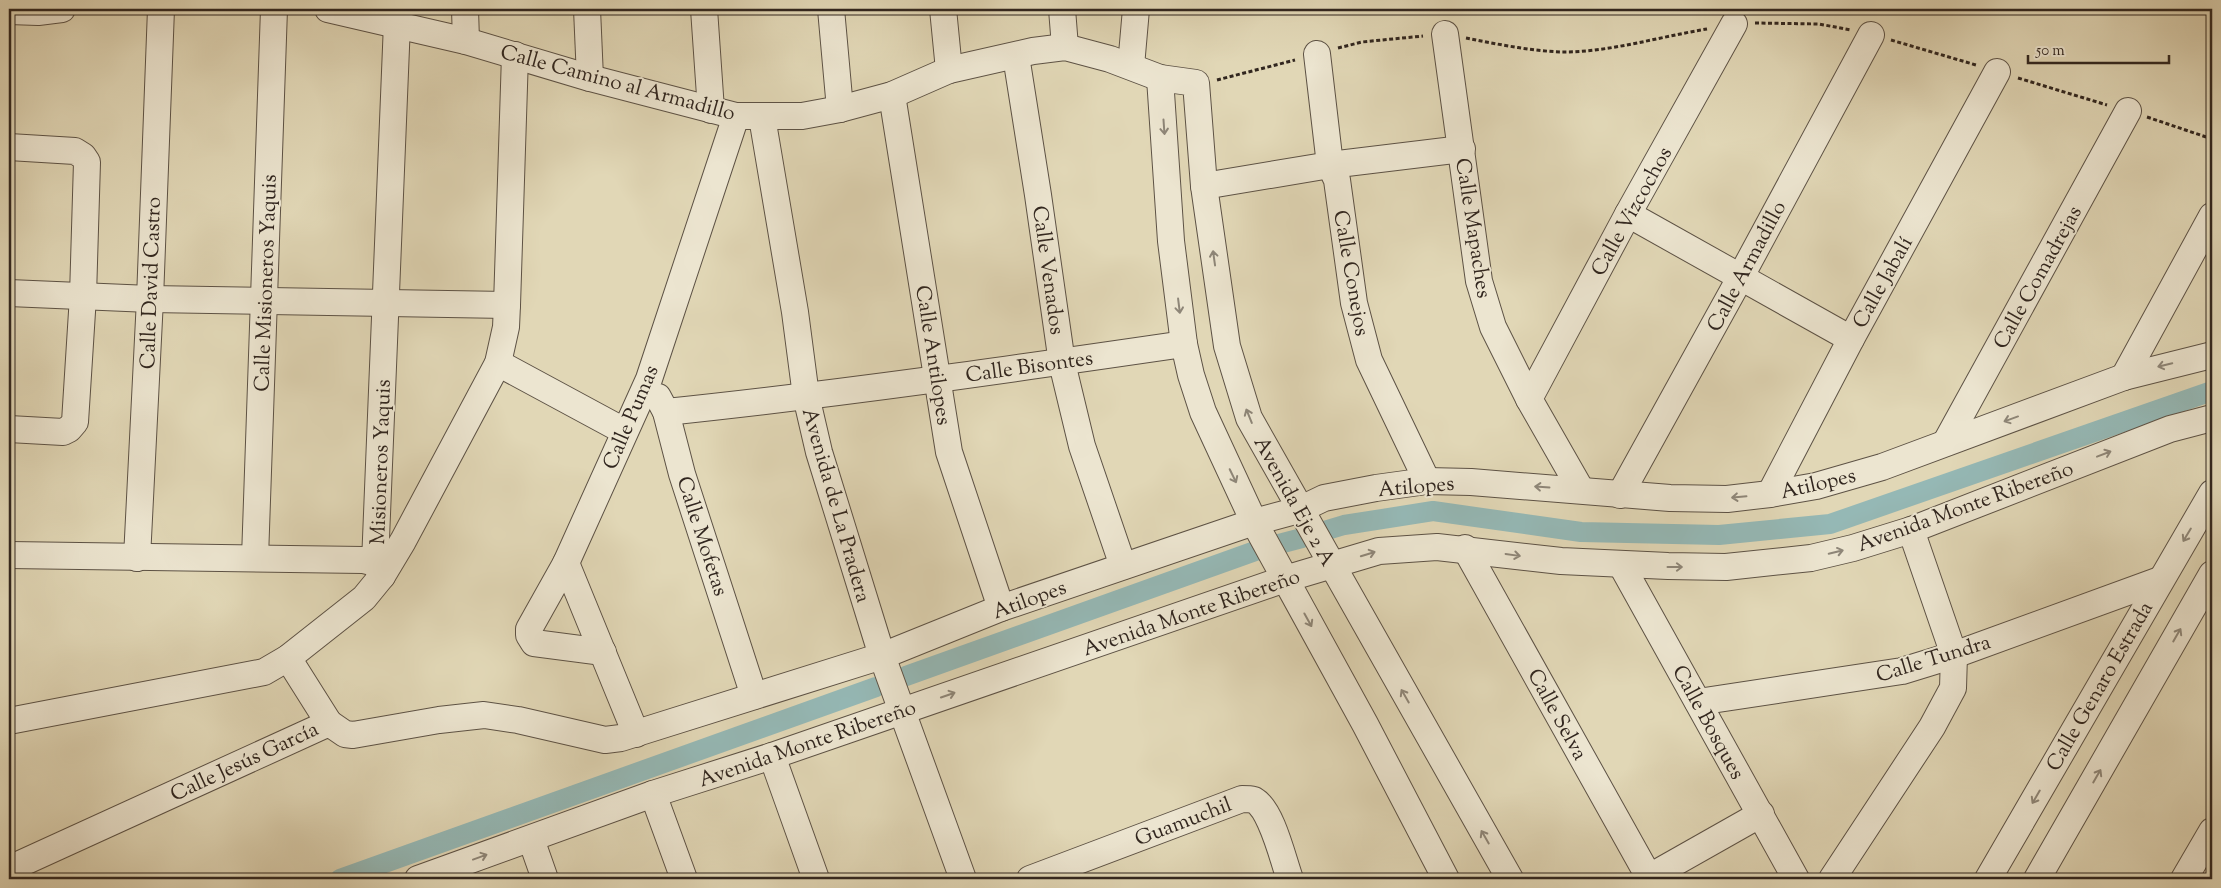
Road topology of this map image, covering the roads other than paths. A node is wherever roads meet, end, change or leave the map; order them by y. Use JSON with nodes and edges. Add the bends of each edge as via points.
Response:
{"nodes":[{"id":1,"x":62,"y":9,"type":"edge"},
{"id":2,"x":160,"y":9,"type":"edge"},
{"id":3,"x":274,"y":9,"type":"edge"},
{"id":4,"x":465,"y":9,"type":"edge"},
{"id":5,"x":587,"y":9,"type":"edge"},
{"id":6,"x":704,"y":9,"type":"edge"},
{"id":7,"x":831,"y":9,"type":"edge"},
{"id":8,"x":943,"y":9,"type":"edge"},
{"id":9,"x":1062,"y":9,"type":"edge"},
{"id":10,"x":1136,"y":9,"type":"edge"},
{"id":11,"x":338,"y":10,"type":"edge"},
{"id":12,"x":9,"y":11,"type":"edge"},
{"id":13,"x":397,"y":23,"type":"junction"},
{"id":14,"x":1734,"y":24,"type":"dead end"},
{"id":15,"x":1445,"y":34,"type":"dead end"},
{"id":16,"x":1870,"y":35,"type":"dead end"},
{"id":17,"x":466,"y":41,"type":"junction"},
{"id":18,"x":1065,"y":48,"type":"junction"},
{"id":19,"x":1318,"y":54,"type":"dead end"},
{"id":20,"x":515,"y":55,"type":"junction"},
{"id":21,"x":1016,"y":56,"type":"junction"},
{"id":22,"x":1131,"y":66,"type":"junction"},
{"id":23,"x":949,"y":70,"type":"junction"},
{"id":24,"x":1997,"y":72,"type":"dead end"},
{"id":25,"x":590,"y":78,"type":"junction"},
{"id":26,"x":1160,"y":78,"type":"junction"},
{"id":27,"x":1196,"y":83,"type":"joint"},
{"id":28,"x":892,"y":95,"type":"junction"},
{"id":29,"x":711,"y":110,"type":"junction"},
{"id":30,"x":840,"y":110,"type":"junction"},
{"id":31,"x":2128,"y":111,"type":"dead end"},
{"id":32,"x":736,"y":116,"type":"junction"},
{"id":33,"x":762,"y":117,"type":"junction"},
{"id":34,"x":9,"y":147,"type":"edge"},
{"id":35,"x":1462,"y":149,"type":"junction"},
{"id":36,"x":1330,"y":165,"type":"junction"},
{"id":37,"x":1204,"y":186,"type":"junction"},
{"id":38,"x":1628,"y":214,"type":"junction"},
{"id":39,"x":2212,"y":216,"type":"edge"},
{"id":40,"x":1740,"y":278,"type":"junction"},
{"id":41,"x":9,"y":293,"type":"edge"},
{"id":42,"x":83,"y":296,"type":"junction"},
{"id":43,"x":150,"y":299,"type":"junction"},
{"id":44,"x":265,"y":301,"type":"junction"},
{"id":45,"x":386,"y":303,"type":"junction"},
{"id":46,"x":508,"y":305,"type":"junction"},
{"id":47,"x":1850,"y":339,"type":"junction"},
{"id":48,"x":1184,"y":344,"type":"junction"},
{"id":49,"x":2212,"y":355,"type":"edge"},
{"id":50,"x":498,"y":363,"type":"junction"},
{"id":51,"x":1062,"y":363,"type":"junction"},
{"id":52,"x":2124,"y":377,"type":"junction"},
{"id":53,"x":937,"y":378,"type":"junction"},
{"id":54,"x":649,"y":379,"type":"junction"},
{"id":55,"x":806,"y":396,"type":"junction"},
{"id":56,"x":1529,"y":399,"type":"junction"},
{"id":57,"x":666,"y":412,"type":"junction"},
{"id":58,"x":2212,"y":418,"type":"edge"},
{"id":59,"x":9,"y":429,"type":"edge"},
{"id":60,"x":624,"y":431,"type":"junction"},
{"id":61,"x":1946,"y":442,"type":"junction"},
{"id":62,"x":1427,"y":482,"type":"junction"},
{"id":63,"x":1581,"y":490,"type":"junction"},
{"id":64,"x":2212,"y":493,"type":"edge"},
{"id":65,"x":1770,"y":494,"type":"junction"},
{"id":66,"x":1620,"y":495,"type":"junction"},
{"id":67,"x":1299,"y":510,"type":"junction"},
{"id":68,"x":1254,"y":522,"type":"junction"},
{"id":69,"x":1911,"y":530,"type":"junction"},
{"id":70,"x":1465,"y":548,"type":"junction"},
{"id":71,"x":9,"y":555,"type":"edge"},
{"id":72,"x":137,"y":558,"type":"junction"},
{"id":73,"x":255,"y":558,"type":"junction"},
{"id":74,"x":566,"y":563,"type":"junction"},
{"id":75,"x":1330,"y":565,"type":"junction"},
{"id":76,"x":1122,"y":566,"type":"junction"},
{"id":77,"x":1622,"y":566,"type":"junction"},
{"id":78,"x":379,"y":570,"type":"junction"},
{"id":79,"x":2212,"y":574,"type":"edge"},
{"id":80,"x":1285,"y":579,"type":"junction"},
{"id":81,"x":2160,"y":580,"type":"junction"},
{"id":82,"x":2204,"y":606,"type":"edge"},
{"id":83,"x":1001,"y":608,"type":"junction"},
{"id":84,"x":603,"y":652,"type":"junction"},
{"id":85,"x":1954,"y":655,"type":"junction"},
{"id":86,"x":882,"y":656,"type":"junction"},
{"id":87,"x":288,"y":658,"type":"junction"},
{"id":88,"x":754,"y":696,"type":"junction"},
{"id":89,"x":1698,"y":702,"type":"junction"},
{"id":90,"x":902,"y":711,"type":"junction"},
{"id":91,"x":9,"y":721,"type":"edge"},
{"id":92,"x":329,"y":722,"type":"junction"},
{"id":93,"x":636,"y":734,"type":"junction"},
{"id":94,"x":772,"y":756,"type":"junction"},
{"id":95,"x":653,"y":794,"type":"junction"},
{"id":96,"x":1761,"y":814,"type":"junction"},
{"id":97,"x":2212,"y":831,"type":"edge"},
{"id":98,"x":531,"y":839,"type":"junction"},
{"id":99,"x":9,"y":869,"type":"edge"},
{"id":100,"x":1442,"y":878,"type":"edge"},
{"id":101,"x":418,"y":879,"type":"edge"},
{"id":102,"x":545,"y":879,"type":"edge"},
{"id":103,"x":684,"y":879,"type":"edge"},
{"id":104,"x":816,"y":879,"type":"edge"},
{"id":105,"x":963,"y":879,"type":"edge"},
{"id":106,"x":1030,"y":879,"type":"edge"},
{"id":107,"x":1290,"y":879,"type":"edge"},
{"id":108,"x":1510,"y":879,"type":"edge"},
{"id":109,"x":1649,"y":879,"type":"edge"},
{"id":110,"x":1796,"y":879,"type":"edge"},
{"id":111,"x":1832,"y":879,"type":"edge"},
{"id":112,"x":1988,"y":879,"type":"edge"},
{"id":113,"x":2037,"y":879,"type":"edge"},
{"id":114,"x":2184,"y":879,"type":"edge"}],
"edges":[{"from":1,"to":12,"type":"street"},
{"from":2,"to":43,"type":"street","name":"Calle David Castro"},
{"from":3,"to":44,"type":"street","name":"Calle Misioneros Yaquis"},
{"from":4,"to":17,"type":"street"},
{"from":5,"to":25,"type":"street"},
{"from":6,"to":29,"type":"street"},
{"from":7,"to":30,"type":"street"},
{"from":8,"to":23,"type":"street"},
{"from":9,"to":18,"type":"street"},
{"from":10,"to":22,"type":"street"},
{"from":11,"to":13,"type":"street","name":"Calle Camino al Armadillo"},
{"from":13,"to":17,"type":"street","name":"Calle Camino al Armadillo"},
{"from":13,"to":45,"type":"street","name":"Misioneros Yaquis"},
{"from":14,"to":38,"type":"street","name":"Calle Vizcochos"},
{"from":15,"to":35,"type":"street","name":"Calle Mapaches"},
{"from":16,"to":40,"type":"street","name":"Calle Armadillo"},
{"from":17,"to":20,"type":"street","name":"Calle Camino al Armadillo"},
{"from":18,"to":21,"type":"street","name":"Calle Camino al Armadillo"},
{"from":18,"to":22,"type":"street","name":"Calle Camino al Armadillo"},
{"from":19,"to":36,"type":"street","name":"Calle Conejos"},
{"from":20,"to":25,"type":"street","name":"Calle Camino al Armadillo"},
{"from":20,"to":46,"type":"street"},
{"from":21,"to":23,"type":"street","name":"Calle Camino al Armadillo"},
{"from":21,"to":51,"type":"street","name":"Calle Venados"},
{"from":22,"to":26,"type":"street","name":"Calle Camino al Armadillo"},
{"from":23,"to":28,"type":"street","name":"Calle Camino al Armadillo"},
{"from":24,"to":47,"type":"street","name":"Calle Jabalí"},
{"from":25,"to":29,"type":"street","name":"Calle Camino al Armadillo"},
{"from":26,"to":27,"type":"street","name":"Calle Camino al Armadillo"},
{"from":26,"to":48,"type":"street","name":"Avenida Eje 2 A","one_way":true,"via":[[1171,241]]},
{"from":27,"to":37,"type":"street","name":"Avenida Eje 2 A"},
{"from":28,"to":30,"type":"street","name":"Calle Camino al Armadillo"},
{"from":28,"to":53,"type":"street","name":"Calle Antilopes"},
{"from":29,"to":32,"type":"street","name":"Calle Camino al Armadillo"},
{"from":30,"to":33,"type":"street","name":"Calle Camino al Armadillo","via":[[802,116]]},
{"from":31,"to":61,"type":"street","name":"Calle Comadrejas"},
{"from":32,"to":33,"type":"street","name":"Calle Camino al Armadillo"},
{"from":32,"to":54,"type":"street","name":"Calle Pumas"},
{"from":33,"to":55,"type":"street","name":"Avenida de La Pradera"},
{"from":34,"to":42,"type":"street","via":[[75,151],[87,162]]},
{"from":35,"to":36,"type":"street"},
{"from":35,"to":56,"type":"street","name":"Calle Mapaches","via":[[1479,282],[1493,327]]},
{"from":36,"to":37,"type":"street"},
{"from":36,"to":62,"type":"street","name":"Calle Conejos","via":[[1337,180],[1354,302],[1368,360]]},
{"from":67,"to":37,"type":"street","name":"Avenida Eje 2 A","one_way":true,"via":[[1248,418],[1237,382],[1227,346]]},
{"from":38,"to":40,"type":"street"},
{"from":38,"to":56,"type":"street","name":"Calle Vizcochos"},
{"from":39,"to":52,"type":"street"},
{"from":40,"to":47,"type":"street"},
{"from":40,"to":66,"type":"street","name":"Calle Armadillo"},
{"from":41,"to":42,"type":"street"},
{"from":42,"to":43,"type":"street"},
{"from":42,"to":59,"type":"street","via":[[75,422],[63,432]]},
{"from":43,"to":44,"type":"street"},
{"from":43,"to":72,"type":"street","name":"Calle David Castro"},
{"from":44,"to":45,"type":"street"},
{"from":44,"to":73,"type":"street","name":"Calle Misioneros Yaquis"},
{"from":45,"to":46,"type":"street"},
{"from":45,"to":78,"type":"street","name":"Misioneros Yaquis"},
{"from":46,"to":50,"type":"street"},
{"from":47,"to":65,"type":"street","name":"Calle Jabalí"},
{"from":48,"to":51,"type":"street","name":"Calle Bisontes"},
{"from":48,"to":68,"type":"street","name":"Avenida Eje 2 A","one_way":true,"via":[[1203,412]]},
{"from":49,"to":52,"type":"street","name":"Atilopes","one_way":true},
{"from":50,"to":60,"type":"street"},
{"from":50,"to":78,"type":"street","via":[[403,541]]},
{"from":51,"to":53,"type":"street","name":"Calle Bisontes"},
{"from":51,"to":76,"type":"street","name":"Calle Venados","via":[[1082,446]]},
{"from":52,"to":61,"type":"street","name":"Atilopes","one_way":true},
{"from":53,"to":55,"type":"street","name":"Calle Bisontes"},
{"from":53,"to":83,"type":"street","name":"Calle Antilopes","via":[[949,452]]},
{"from":54,"to":57,"type":"street","name":"Calle Mofetas"},
{"from":54,"to":60,"type":"street","name":"Calle Pumas"},
{"from":55,"to":57,"type":"street","name":"Calle Bisontes"},
{"from":55,"to":86,"type":"street","name":"Avenida de La Pradera","via":[[819,452]]},
{"from":56,"to":63,"type":"street","name":"Calle Mapaches"},
{"from":57,"to":88,"type":"street","name":"Calle Mofetas","via":[[682,474]]},
{"from":69,"to":58,"type":"street","name":"Avenida Monte Ribereño","one_way":true,"via":[[2170,429]]},
{"from":60,"to":74,"type":"street","name":"Calle Pumas"},
{"from":61,"to":65,"type":"street","name":"Atilopes","via":[[1882,467],[1816,486]]},
{"from":63,"to":62,"type":"street","name":"Atilopes","one_way":true},
{"from":62,"to":67,"type":"street","name":"Atilopes","via":[[1324,498]]},
{"from":63,"to":66,"type":"street","name":"Atilopes"},
{"from":64,"to":81,"type":"street","name":"Calle Genaro Estrada","one_way":true},
{"from":65,"to":66,"type":"street","name":"Atilopes","one_way":true,"via":[[1727,498]]},
{"from":67,"to":68,"type":"street","name":"Atilopes"},
{"from":67,"to":75,"type":"street","name":"Avenida Eje 2 A"},
{"from":68,"to":76,"type":"street","name":"Atilopes"},
{"from":68,"to":80,"type":"street","name":"Avenida Eje 2 A"},
{"from":77,"to":69,"type":"street","name":"Avenida Monte Ribereño","one_way":true,"via":[[1726,567],[1811,558]]},
{"from":69,"to":85,"type":"street"},
{"from":75,"to":70,"type":"street","name":"Avenida Monte Ribereño","one_way":true,"via":[[1378,551]]},
{"from":70,"to":77,"type":"street","name":"Avenida Monte Ribereño","one_way":true},
{"from":70,"to":109,"type":"street","name":"Calle Selva"},
{"from":71,"to":72,"type":"street","name":"Misioneros Yaquis"},
{"from":72,"to":73,"type":"street","name":"Misioneros Yaquis"},
{"from":73,"to":78,"type":"street","name":"Misioneros Yaquis","via":[[363,560]]},
{"from":74,"to":84,"type":"street"},
{"from":74,"to":84,"type":"street","name":"Calle Pumas","via":[[529,634],[534,643]]},
{"from":75,"to":80,"type":"street","name":"Avenida Monte Ribereño"},
{"from":108,"to":75,"type":"street","name":"Avenida Eje 2 A","one_way":true},
{"from":76,"to":83,"type":"street","name":"Atilopes"},
{"from":77,"to":89,"type":"street","name":"Calle Bosques"},
{"from":78,"to":87,"type":"street","via":[[364,598]]},
{"from":79,"to":82,"type":"street","name":"Calle Genaro Estrada"},
{"from":90,"to":80,"type":"street","name":"Avenida Monte Ribereño","one_way":true},
{"from":80,"to":100,"type":"street","name":"Avenida Eje 2 A","one_way":true,"via":[[1365,724]]},
{"from":81,"to":85,"type":"street","name":"Calle Tundra"},
{"from":81,"to":112,"type":"street","name":"Calle Genaro Estrada","one_way":true},
{"from":113,"to":82,"type":"street","name":"Calle Genaro Estrada","one_way":true},
{"from":83,"to":86,"type":"street","name":"Atilopes"},
{"from":84,"to":93,"type":"street"},
{"from":85,"to":89,"type":"street","name":"Calle Tundra","via":[[1877,676]]},
{"from":85,"to":111,"type":"street","via":[[1954,682],[1948,699]]},
{"from":86,"to":88,"type":"street","name":"Atilopes"},
{"from":86,"to":90,"type":"street","name":"Avenida de La Pradera"},
{"from":87,"to":91,"type":"street","via":[[274,668],[254,675]]},
{"from":87,"to":92,"type":"street"},
{"from":88,"to":93,"type":"street","name":"Atilopes"},
{"from":89,"to":96,"type":"street","name":"Calle Bosques"},
{"from":90,"to":94,"type":"street","name":"Avenida Monte Ribereño"},
{"from":90,"to":105,"type":"street","name":"Avenida de La Pradera"},
{"from":92,"to":93,"type":"street","name":"Calle Jesús García","via":[[345,734],[353,735],[484,715],[605,740]]},
{"from":92,"to":99,"type":"street","name":"Calle Jesús García"},
{"from":94,"to":95,"type":"street","name":"Avenida Monte Ribereño"},
{"from":94,"to":104,"type":"street"},
{"from":95,"to":98,"type":"street","name":"Avenida Monte Ribereño"},
{"from":95,"to":103,"type":"street"},
{"from":96,"to":109,"type":"street"},
{"from":96,"to":110,"type":"street","name":"Calle Bosques"},
{"from":97,"to":114,"type":"street"},
{"from":101,"to":98,"type":"street","name":"Avenida Monte Ribereño","one_way":true},
{"from":98,"to":102,"type":"street"},
{"from":106,"to":107,"type":"street","name":"Guamuchil","via":[[1242,799],[1252,799],[1260,804],[1268,817]]}]}
